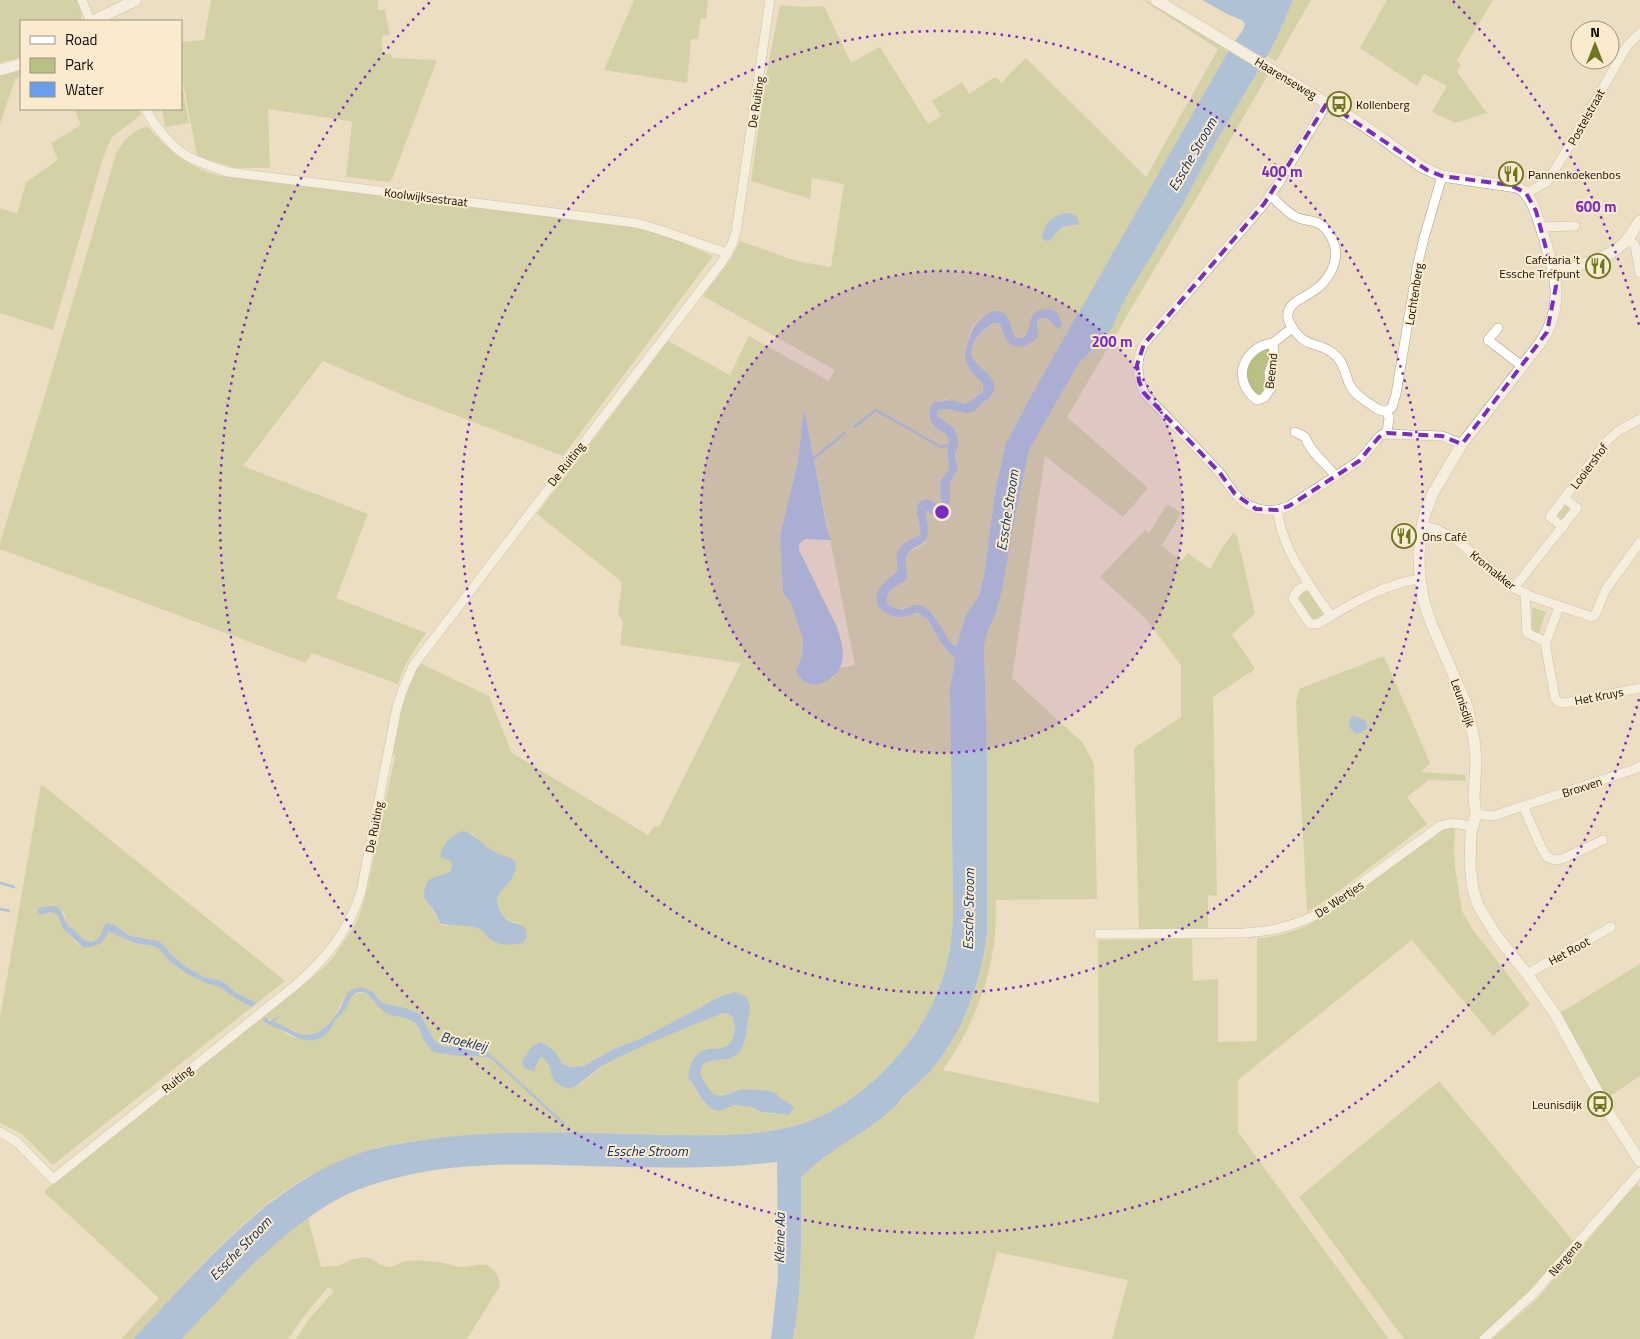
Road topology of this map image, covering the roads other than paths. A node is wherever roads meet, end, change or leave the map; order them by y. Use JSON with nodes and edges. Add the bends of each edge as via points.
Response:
{"nodes":[{"id":1,"x":82,"y":0,"type":"edge"},
{"id":2,"x":136,"y":0,"type":"edge"},
{"id":3,"x":770,"y":0,"type":"edge"},
{"id":4,"x":1156,"y":0,"type":"edge"},
{"id":5,"x":91,"y":20,"type":"edge"},
{"id":6,"x":93,"y":20,"type":"edge"},
{"id":7,"x":1640,"y":33,"type":"edge"},
{"id":8,"x":20,"y":64,"type":"edge"},
{"id":9,"x":0,"y":70,"type":"edge"},
{"id":10,"x":1327,"y":103,"type":"junction"},
{"id":11,"x":146,"y":110,"type":"edge"},
{"id":12,"x":1442,"y":176,"type":"junction"},
{"id":13,"x":1526,"y":194,"type":"junction"},
{"id":14,"x":1270,"y":195,"type":"junction"},
{"id":15,"x":1640,"y":221,"type":"edge"},
{"id":16,"x":1575,"y":226,"type":"dead end"},
{"id":17,"x":1541,"y":227,"type":"junction"},
{"id":18,"x":1628,"y":240,"type":"junction"},
{"id":19,"x":728,"y":253,"type":"junction"},
{"id":20,"x":1552,"y":272,"type":"junction"},
{"id":21,"x":1640,"y":273,"type":"edge"},
{"id":22,"x":1292,"y":328,"type":"junction"},
{"id":23,"x":1498,"y":328,"type":"dead end"},
{"id":24,"x":1273,"y":344,"type":"junction"},
{"id":25,"x":1522,"y":366,"type":"junction"},
{"id":26,"x":1387,"y":411,"type":"junction"},
{"id":27,"x":1640,"y":419,"type":"edge"},
{"id":28,"x":1295,"y":432,"type":"dead end"},
{"id":29,"x":1387,"y":433,"type":"junction"},
{"id":30,"x":1462,"y":444,"type":"junction"},
{"id":31,"x":1336,"y":477,"type":"junction"},
{"id":32,"x":1564,"y":498,"type":"junction"},
{"id":33,"x":1278,"y":515,"type":"dead end"},
{"id":34,"x":1422,"y":526,"type":"junction"},
{"id":35,"x":1563,"y":527,"type":"junction"},
{"id":36,"x":1640,"y":542,"type":"edge"},
{"id":37,"x":1420,"y":579,"type":"junction"},
{"id":38,"x":1309,"y":584,"type":"junction"},
{"id":39,"x":1514,"y":588,"type":"junction"},
{"id":40,"x":1525,"y":594,"type":"junction"},
{"id":41,"x":1559,"y":606,"type":"junction"},
{"id":42,"x":1331,"y":616,"type":"junction"},
{"id":43,"x":1546,"y":642,"type":"junction"},
{"id":44,"x":1640,"y":688,"type":"edge"},
{"id":45,"x":1640,"y":766,"type":"edge"},
{"id":46,"x":1523,"y":806,"type":"junction"},
{"id":47,"x":1476,"y":814,"type":"junction"},
{"id":48,"x":1472,"y":826,"type":"junction"},
{"id":49,"x":1603,"y":840,"type":"dead end"},
{"id":50,"x":348,"y":926,"type":"joint"},
{"id":51,"x":1610,"y":927,"type":"dead end"},
{"id":52,"x":1099,"y":934,"type":"dead end"},
{"id":53,"x":1528,"y":974,"type":"junction"},
{"id":54,"x":0,"y":1132,"type":"edge"},
{"id":55,"x":1640,"y":1161,"type":"edge"},
{"id":56,"x":1640,"y":1172,"type":"edge"},
{"id":57,"x":1484,"y":1339,"type":"edge"}],
"edges":[{"from":1,"to":5,"type":"street"},
{"from":2,"to":6,"type":"street"},
{"from":3,"to":19,"type":"street","name":"De Ruiting","via":[[736,232]]},
{"from":4,"to":10,"type":"street","name":"Haarenseweg"},
{"from":7,"to":13,"type":"street","name":"Postelstraat","via":[[1627,46],[1547,182]]},
{"from":8,"to":9,"type":"street"},
{"from":10,"to":12,"type":"street","name":"Haarenseweg","via":[[1422,167]]},
{"from":10,"to":14,"type":"street"},
{"from":11,"to":19,"type":"street","name":"Koolwijksestraat","via":[[162,134],[185,155],[228,172],[636,224]]},
{"from":12,"to":13,"type":"street","name":"Haarenseweg","via":[[1510,185]]},
{"from":12,"to":26,"type":"street","name":"Lochtenberg","via":[[1420,255],[1396,394],[1392,407]]},
{"from":13,"to":17,"type":"street"},
{"from":14,"to":22,"type":"street","via":[[1296,217],[1321,226],[1333,239],[1336,250],[1336,262],[1320,286],[1290,307],[1288,313]]},
{"from":14,"to":31,"type":"street","via":[[1144,344],[1137,365],[1139,381],[1144,393],[1235,494],[1256,509],[1283,509]]},
{"from":15,"to":18,"type":"street"},
{"from":16,"to":17,"type":"street"},
{"from":17,"to":20,"type":"street","name":"Leunisdijk"},
{"from":18,"to":20,"type":"street","via":[[1602,256]]},
{"from":18,"to":21,"type":"street","via":[[1635,245]]},
{"from":19,"to":50,"type":"street","name":"De Ruiting","via":[[413,666],[398,707],[366,869]]},
{"from":20,"to":25,"type":"street","name":"Leunisdijk","via":[[1556,292],[1553,317],[1547,332]]},
{"from":22,"to":24,"type":"street","name":"Beemd"},
{"from":22,"to":26,"type":"street","via":[[1304,341],[1335,354],[1358,397],[1380,411]]},
{"from":23,"to":25,"type":"street","via":[[1488,340]]},
{"from":24,"to":24,"type":"street","name":"Beemd","via":[[1258,347],[1246,360],[1244,385],[1248,394],[1257,400],[1264,398],[1272,388],[1269,373],[1274,358]]},
{"from":25,"to":30,"type":"street","name":"Leunisdijk"},
{"from":26,"to":29,"type":"street"},
{"from":27,"to":32,"type":"street","name":"Looiershof","via":[[1607,441]]},
{"from":28,"to":31,"type":"street","via":[[1305,437],[1308,445]]},
{"from":29,"to":30,"type":"street","via":[[1442,436]]},
{"from":29,"to":31,"type":"street","via":[[1378,437],[1359,461]]},
{"from":30,"to":34,"type":"street","name":"Leunisdijk","via":[[1434,493]]},
{"from":32,"to":35,"type":"street","name":"Looiershof","via":[[1550,517]]},
{"from":32,"to":35,"type":"street","name":"Looiershof","via":[[1577,508]]},
{"from":33,"to":38,"type":"street","via":[[1288,548]]},
{"from":34,"to":37,"type":"street","name":"Leunisdijk"},
{"from":34,"to":39,"type":"street","name":"Kromakker","via":[[1455,539]]},
{"from":35,"to":39,"type":"street","name":"Looiershof"},
{"from":36,"to":41,"type":"street","name":"Kromakker","via":[[1606,589],[1595,615],[1585,616]]},
{"from":37,"to":42,"type":"street","via":[[1373,593]]},
{"from":37,"to":47,"type":"street","name":"Leunisdijk","via":[[1431,623],[1471,719],[1476,749]]},
{"from":38,"to":42,"type":"street"},
{"from":38,"to":42,"type":"street","via":[[1298,590],[1294,598],[1310,624],[1318,624]]},
{"from":39,"to":40,"type":"street","name":"Kromakker"},
{"from":40,"to":41,"type":"street","name":"Kromakker"},
{"from":40,"to":43,"type":"street","via":[[1527,633]]},
{"from":41,"to":43,"type":"street"},
{"from":43,"to":44,"type":"street","name":"Het Kruys","via":[[1558,702]]},
{"from":45,"to":46,"type":"street","name":"Broxven"},
{"from":46,"to":47,"type":"street","name":"Broxven","via":[[1493,816]]},
{"from":46,"to":49,"type":"street","via":[[1547,858],[1562,859]]},
{"from":47,"to":48,"type":"street","name":"Leunisdijk"},
{"from":48,"to":52,"type":"street","name":"De Wertjes","via":[[1451,823],[1440,826],[1322,912],[1288,927],[1260,933]]},
{"from":48,"to":53,"type":"street","name":"Leunisdijk","via":[[1472,890],[1496,935]]},
{"from":50,"to":54,"type":"street","name":"Ruiting","via":[[336,945],[297,984],[53,1178],[17,1142]]},
{"from":51,"to":53,"type":"street","name":"Het Root"},
{"from":53,"to":55,"type":"street","name":"Leunisdijk","via":[[1555,1014],[1610,1115]]},
{"from":56,"to":57,"type":"street","name":"Nergena","via":[[1533,1294]]}]}
